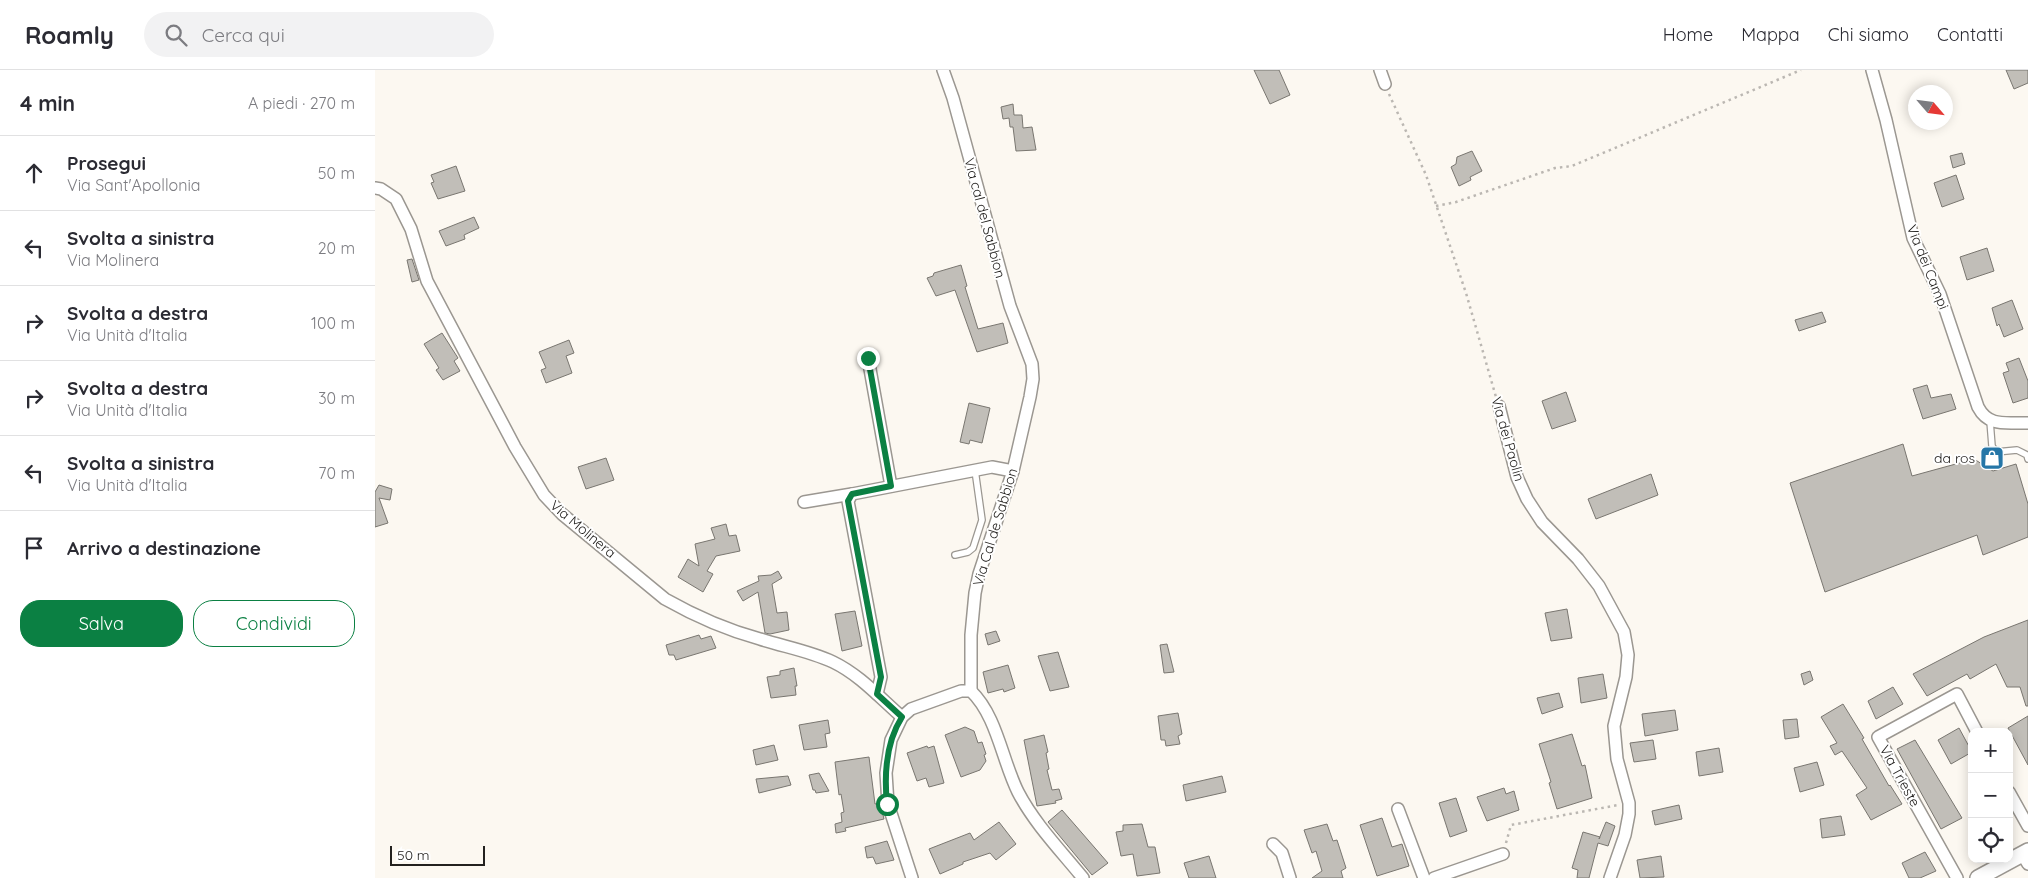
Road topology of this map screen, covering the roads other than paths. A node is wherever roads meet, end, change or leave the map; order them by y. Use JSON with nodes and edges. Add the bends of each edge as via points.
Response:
{"nodes":[{"id":1,"x":943,"y":70,"type":"edge"},
{"id":2,"x":1380,"y":70,"type":"edge"},
{"id":3,"x":1872,"y":70,"type":"edge"},
{"id":4,"x":1385,"y":84,"type":"road end"},
{"id":5,"x":375,"y":188,"type":"edge"},
{"id":6,"x":868,"y":358,"type":"dead end"},
{"id":7,"x":1032,"y":364,"type":"joint"},
{"id":8,"x":1499,"y":406,"type":"road end"},
{"id":9,"x":1990,"y":421,"type":"junction"},
{"id":10,"x":2028,"y":423,"type":"edge"},
{"id":11,"x":2028,"y":459,"type":"edge"},
{"id":12,"x":975,"y":470,"type":"junction"},
{"id":13,"x":1013,"y":472,"type":"junction"},
{"id":14,"x":891,"y":486,"type":"junction"},
{"id":15,"x":852,"y":494,"type":"junction"},
{"id":16,"x":804,"y":502,"type":"dead end"},
{"id":17,"x":955,"y":555,"type":"dead end"},
{"id":18,"x":971,"y":691,"type":"junction"},
{"id":19,"x":877,"y":694,"type":"junction"},
{"id":20,"x":902,"y":717,"type":"junction"},
{"id":21,"x":1975,"y":728,"type":"edge"},
{"id":22,"x":2013,"y":799,"type":"edge"},
{"id":23,"x":1398,"y":809,"type":"dead end"},
{"id":24,"x":2028,"y":826,"type":"edge"},
{"id":25,"x":1273,"y":844,"type":"dead end"},
{"id":26,"x":1503,"y":854,"type":"road end"},
{"id":27,"x":2026,"y":857,"type":"edge"},
{"id":28,"x":912,"y":878,"type":"edge"},
{"id":29,"x":1083,"y":878,"type":"edge"},
{"id":30,"x":1290,"y":878,"type":"edge"},
{"id":31,"x":1424,"y":878,"type":"edge"},
{"id":32,"x":1434,"y":878,"type":"edge"},
{"id":33,"x":1610,"y":878,"type":"edge"},
{"id":34,"x":1957,"y":878,"type":"edge"},
{"id":35,"x":1978,"y":878,"type":"edge"}],
"edges":[{"from":1,"to":7,"type":"street","name":"Via cal del Sabbion","via":[[1010,306]]},
{"from":2,"to":4,"type":"street"},
{"from":3,"to":9,"type":"street","name":"Via dei Campi","via":[[1887,120],[1913,238],[1940,294],[1979,407]]},
{"from":5,"to":19,"type":"street","name":"Via Molinera","via":[[397,199],[411,229],[427,281],[515,447],[554,507],[677,606],[730,630],[812,653],[835,663]]},
{"from":6,"to":14,"type":"street"},
{"from":7,"to":13,"type":"street","name":"Via Cal de Sabbion","via":[[1030,397]]},
{"from":8,"to":33,"type":"street","name":"Via dei Paolin","via":[[1517,477],[1527,499],[1542,522],[1599,586],[1624,632],[1629,655],[1614,726],[1617,759],[1629,803],[1628,825]]},
{"from":9,"to":10,"type":"street"},
{"from":9,"to":11,"type":"lane","via":[[1996,452],[2017,450]]},
{"from":12,"to":13,"type":"street","via":[[992,467]]},
{"from":12,"to":14,"type":"street"},
{"from":12,"to":17,"type":"lane","via":[[982,520],[973,548]]},
{"from":13,"to":18,"type":"street","name":"Via Cal de Sabbion","via":[[975,593]]},
{"from":14,"to":15,"type":"street"},
{"from":15,"to":16,"type":"street"},
{"from":15,"to":19,"type":"street","via":[[848,501],[881,677]]},
{"from":18,"to":20,"type":"street","via":[[911,709]]},
{"from":18,"to":29,"type":"street","via":[[990,719],[1018,792]]},
{"from":19,"to":20,"type":"street","name":"Via Molinera"},
{"from":20,"to":28,"type":"street","via":[[891,740],[886,789],[891,820]]},
{"from":21,"to":34,"type":"street","name":"Via Trieste","via":[[1957,694],[1879,737]]},
{"from":22,"to":24,"type":"street"},
{"from":23,"to":31,"type":"street"},
{"from":25,"to":30,"type":"street","via":[[1282,852]]},
{"from":26,"to":32,"type":"street"},
{"from":27,"to":35,"type":"main road"}]}
